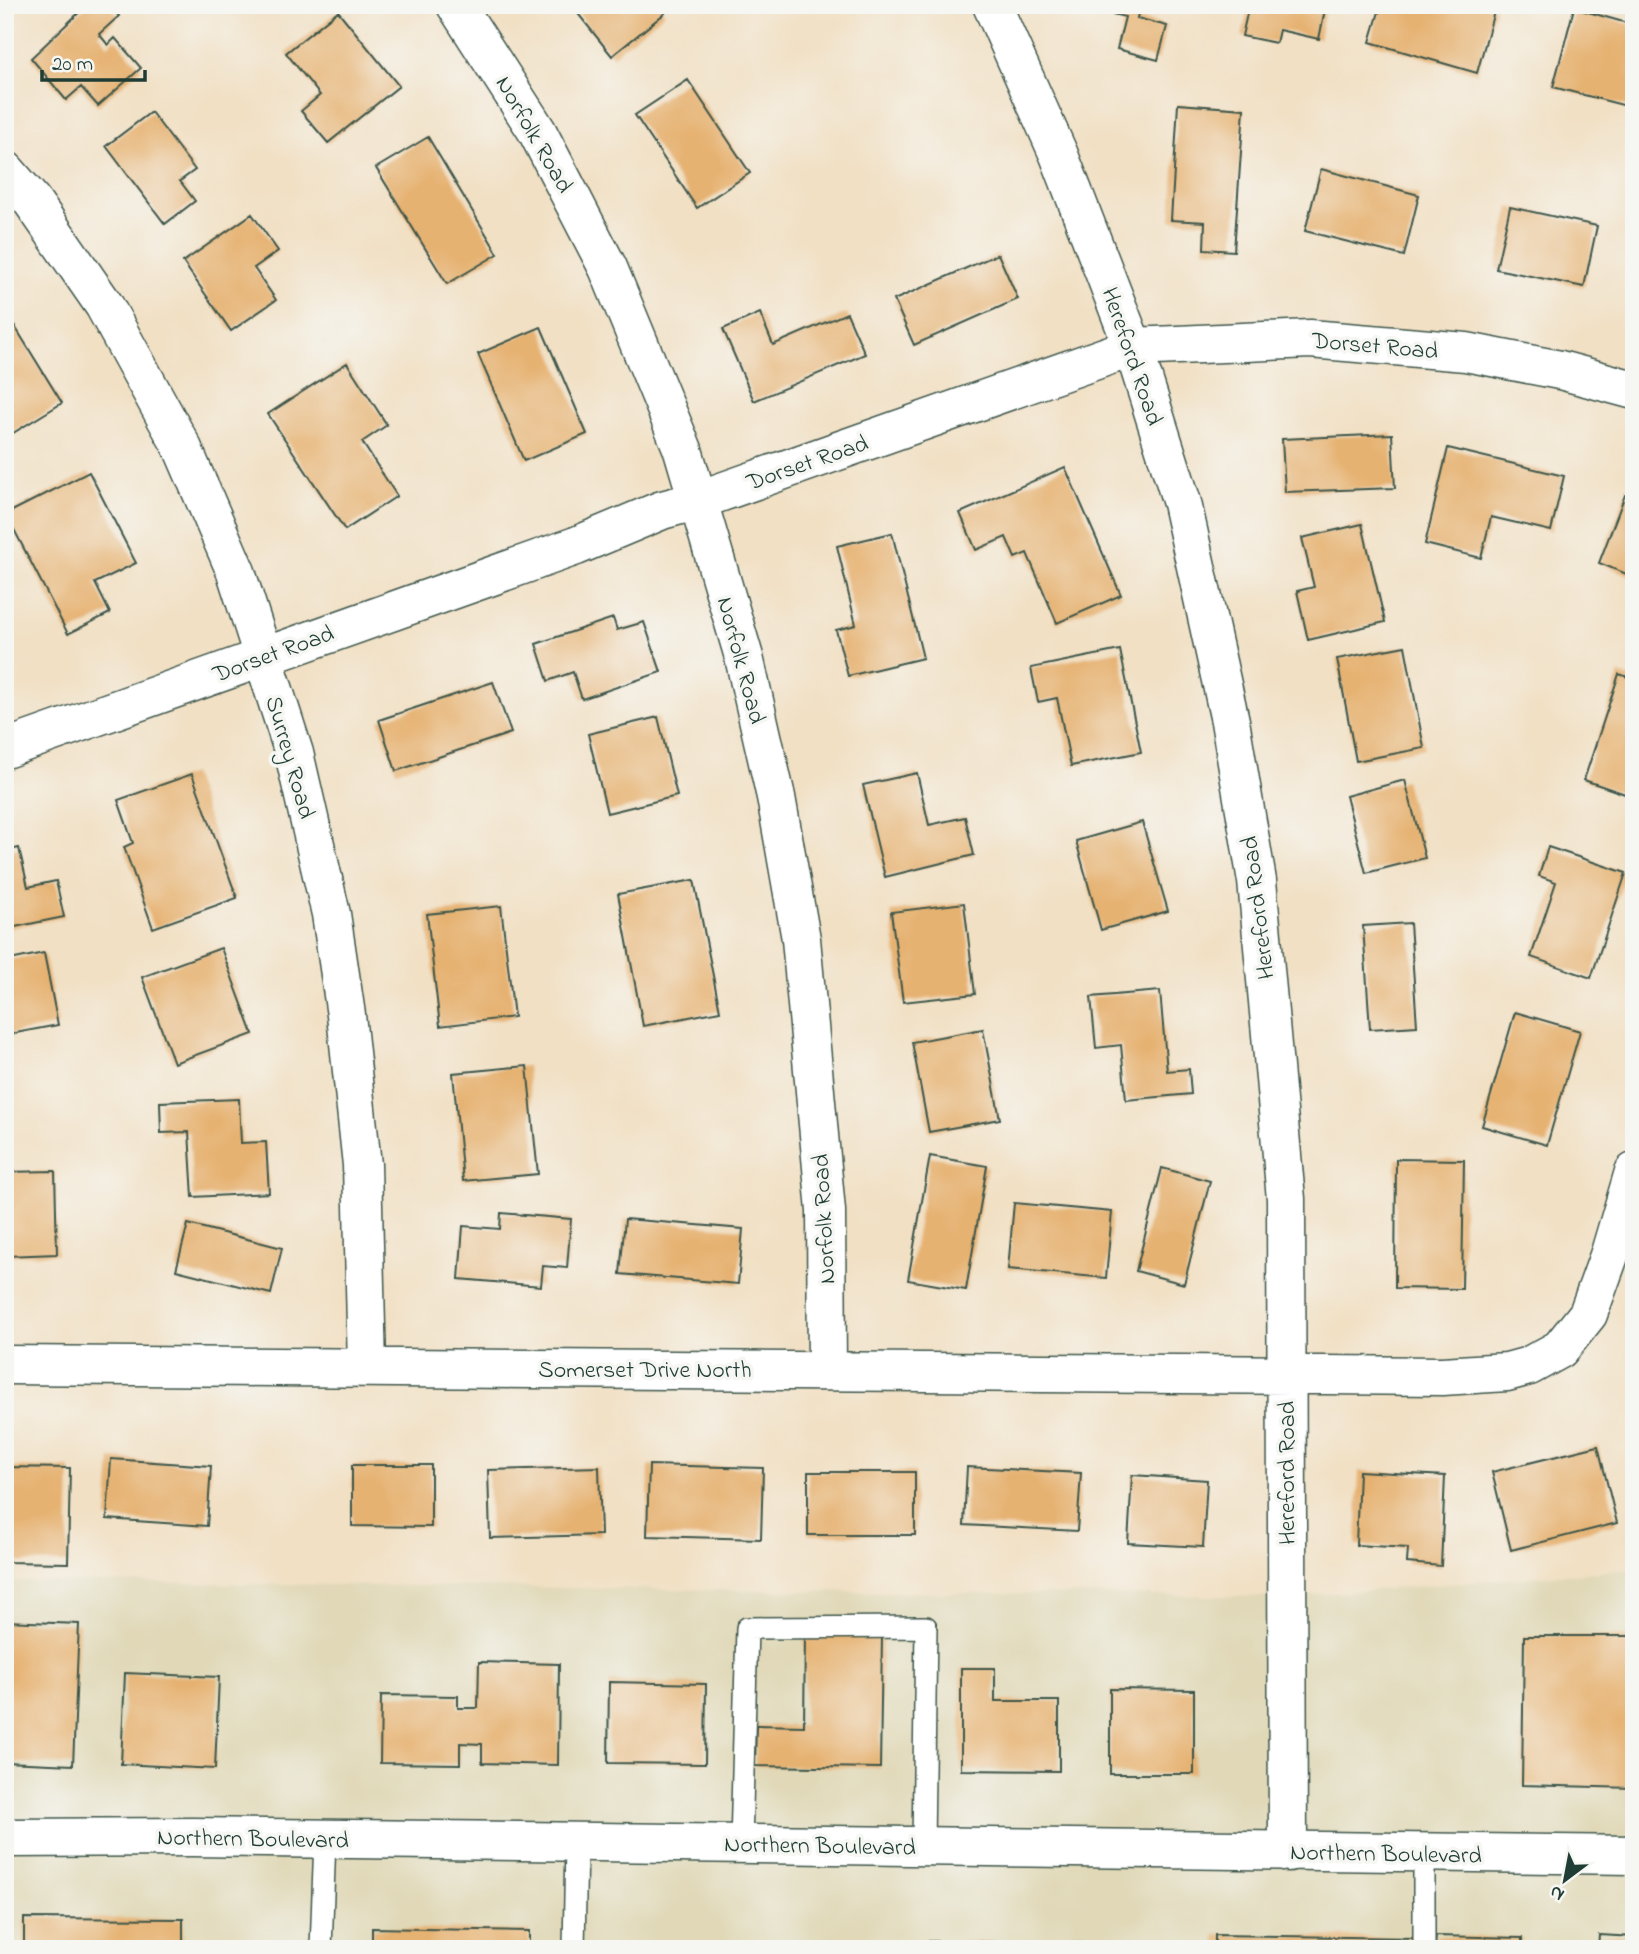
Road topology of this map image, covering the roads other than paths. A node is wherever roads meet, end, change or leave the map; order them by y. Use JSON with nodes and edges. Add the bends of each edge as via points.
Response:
{"nodes":[{"id":1,"x":456,"y":5,"type":"edge"},
{"id":2,"x":992,"y":5,"type":"edge"},
{"id":3,"x":5,"y":170,"type":"edge"},
{"id":4,"x":1133,"y":347,"type":"junction"},
{"id":5,"x":1634,"y":390,"type":"edge"},
{"id":6,"x":696,"y":501,"type":"junction"},
{"id":7,"x":262,"y":656,"type":"junction"},
{"id":8,"x":5,"y":749,"type":"edge"},
{"id":9,"x":1634,"y":1172,"type":"edge"},
{"id":10,"x":5,"y":1365,"type":"edge"},
{"id":11,"x":367,"y":1367,"type":"junction"},
{"id":12,"x":827,"y":1371,"type":"junction"},
{"id":13,"x":1285,"y":1374,"type":"junction"},
{"id":14,"x":5,"y":1838,"type":"edge"},
{"id":15,"x":325,"y":1839,"type":"junction"},
{"id":16,"x":576,"y":1842,"type":"junction"},
{"id":17,"x":741,"y":1844,"type":"junction"},
{"id":18,"x":923,"y":1847,"type":"junction"},
{"id":19,"x":1288,"y":1852,"type":"junction"},
{"id":20,"x":1424,"y":1853,"type":"junction"},
{"id":21,"x":1634,"y":1856,"type":"edge"},
{"id":22,"x":321,"y":1949,"type":"edge"},
{"id":23,"x":574,"y":1949,"type":"edge"},
{"id":24,"x":1424,"y":1949,"type":"edge"}],
"edges":[{"from":1,"to":6,"type":"street","name":"Norfolk Road","via":[[537,131],[608,268],[683,450]]},
{"from":2,"to":4,"type":"street","name":"Hereford Road","via":[[1059,155]]},
{"from":3,"to":7,"type":"street","name":"Surrey Road","via":[[104,305],[183,449],[236,572]]},
{"from":4,"to":5,"type":"street","name":"Dorset Road","via":[[1323,340],[1466,352]]},
{"from":4,"to":6,"type":"street","name":"Dorset Road"},
{"from":4,"to":13,"type":"street","name":"Hereford Road","via":[[1182,503],[1230,721],[1257,881],[1286,1199]]},
{"from":6,"to":7,"type":"street","name":"Dorset Road"},
{"from":6,"to":12,"type":"street","name":"Norfolk Road","via":[[744,657],[776,797],[801,939],[826,1211]]},
{"from":7,"to":8,"type":"street","name":"Dorset Road"},
{"from":7,"to":11,"type":"street","name":"Surrey Road","via":[[294,753],[331,914],[346,1014],[362,1165]]},
{"from":9,"to":13,"type":"street","name":"Somerset Drive North","via":[[1588,1314],[1560,1349],[1507,1372]]},
{"from":10,"to":11,"type":"street","name":"Somerset Drive North"},
{"from":11,"to":12,"type":"street","name":"Somerset Drive North"},
{"from":12,"to":13,"type":"street","name":"Somerset Drive North"},
{"from":13,"to":19,"type":"street","name":"Hereford Road"},
{"from":14,"to":15,"type":"street","name":"Northern Boulevard"},
{"from":15,"to":16,"type":"street","name":"Northern Boulevard"},
{"from":15,"to":22,"type":"lane"},
{"from":16,"to":17,"type":"street","name":"Northern Boulevard"},
{"from":16,"to":23,"type":"lane"},
{"from":17,"to":18,"type":"street","name":"Northern Boulevard"},
{"from":17,"to":18,"type":"lane","via":[[747,1628],[926,1627]]},
{"from":18,"to":19,"type":"street","name":"Northern Boulevard"},
{"from":19,"to":20,"type":"street","name":"Northern Boulevard"},
{"from":20,"to":21,"type":"street","name":"Northern Boulevard"},
{"from":20,"to":24,"type":"lane"}]}
